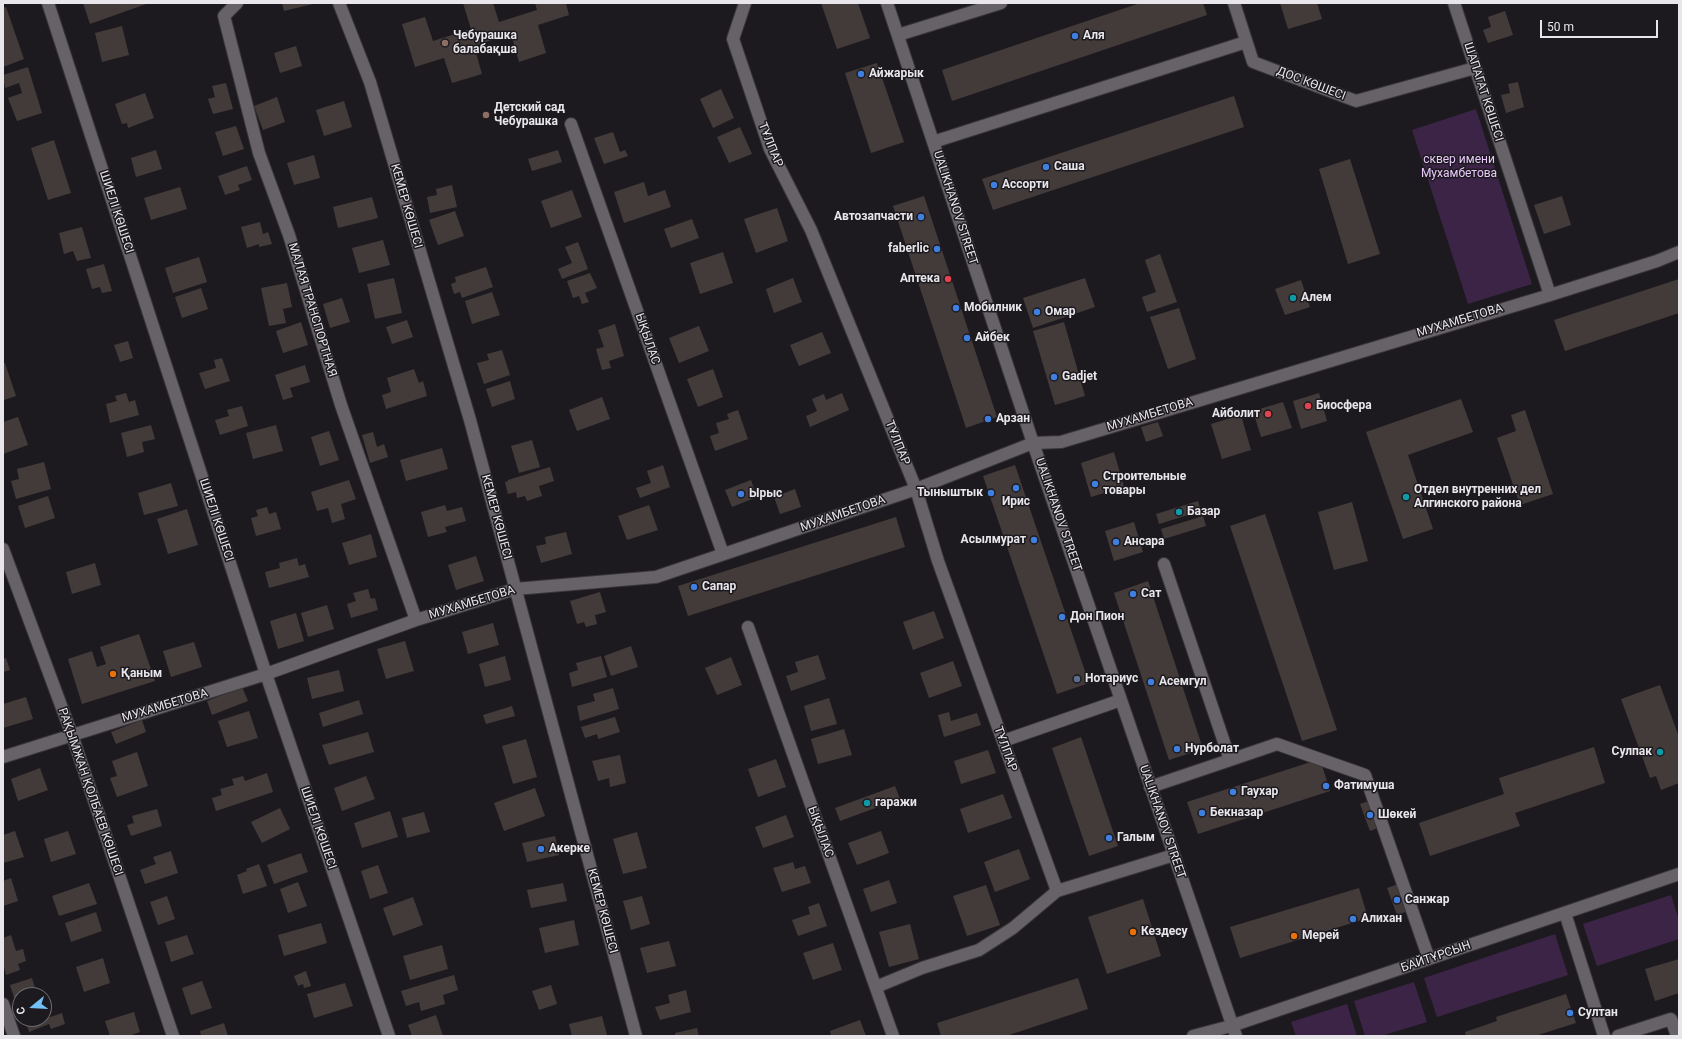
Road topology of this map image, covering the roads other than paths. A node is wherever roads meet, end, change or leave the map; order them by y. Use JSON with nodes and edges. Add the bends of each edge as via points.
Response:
{"nodes":[{"id":1,"x":48,"y":3,"type":"edge"},
{"id":2,"x":238,"y":3,"type":"edge"},
{"id":3,"x":338,"y":3,"type":"edge"},
{"id":4,"x":745,"y":3,"type":"edge"},
{"id":5,"x":887,"y":3,"type":"edge"},
{"id":6,"x":1001,"y":3,"type":"edge"},
{"id":7,"x":1234,"y":3,"type":"edge"},
{"id":8,"x":1454,"y":3,"type":"edge"},
{"id":9,"x":898,"y":35,"type":"junction"},
{"id":10,"x":1246,"y":42,"type":"junction"},
{"id":11,"x":1475,"y":68,"type":"junction"},
{"id":12,"x":571,"y":124,"type":"dead end"},
{"id":13,"x":933,"y":142,"type":"junction"},
{"id":14,"x":1679,"y":252,"type":"edge"},
{"id":15,"x":1550,"y":295,"type":"junction"},
{"id":16,"x":1033,"y":443,"type":"junction"},
{"id":17,"x":916,"y":489,"type":"junction"},
{"id":18,"x":3,"y":549,"type":"edge"},
{"id":19,"x":723,"y":554,"type":"junction"},
{"id":20,"x":1164,"y":564,"type":"dead end"},
{"id":21,"x":515,"y":589,"type":"junction"},
{"id":22,"x":416,"y":620,"type":"junction"},
{"id":23,"x":748,"y":627,"type":"dead end"},
{"id":24,"x":266,"y":674,"type":"junction"},
{"id":25,"x":1121,"y":700,"type":"junction"},
{"id":26,"x":72,"y":735,"type":"junction"},
{"id":27,"x":1003,"y":741,"type":"junction"},
{"id":28,"x":3,"y":757,"type":"edge"},
{"id":29,"x":1230,"y":760,"type":"junction"},
{"id":30,"x":1150,"y":787,"type":"junction"},
{"id":31,"x":1174,"y":855,"type":"junction"},
{"id":32,"x":1679,"y":874,"type":"edge"},
{"id":33,"x":1057,"y":890,"type":"junction"},
{"id":34,"x":1565,"y":913,"type":"junction"},
{"id":35,"x":1429,"y":959,"type":"junction"},
{"id":36,"x":876,"y":987,"type":"junction"},
{"id":37,"x":3,"y":1004,"type":"edge"},
{"id":38,"x":1233,"y":1033,"type":"edge"},
{"id":39,"x":14,"y":1036,"type":"edge"},
{"id":40,"x":173,"y":1036,"type":"edge"},
{"id":41,"x":389,"y":1036,"type":"edge"},
{"id":42,"x":636,"y":1036,"type":"edge"},
{"id":43,"x":893,"y":1036,"type":"edge"},
{"id":44,"x":1193,"y":1036,"type":"edge"},
{"id":45,"x":1604,"y":1036,"type":"edge"},
{"id":46,"x":1618,"y":1036,"type":"edge"},
{"id":47,"x":1677,"y":1036,"type":"edge"}],
"edges":[{"from":1,"to":24,"type":"street","name":"ШИЕЛІ КӨШЕСІ"},
{"from":2,"to":22,"type":"street","name":"МАЛАЯ ТРАНСПОРТНАЯ","via":[[224,16],[259,153],[289,235],[341,405]]},
{"from":3,"to":21,"type":"street","name":"КЕМЕР КӨШЕСІ","via":[[370,82],[470,420]]},
{"from":4,"to":17,"type":"street","name":"ТҰЛПАР","via":[[732,39],[770,149],[811,230]]},
{"from":5,"to":9,"type":"street","name":"UALIKHANOV STREET"},
{"from":6,"to":9,"type":"street"},
{"from":7,"to":10,"type":"street","name":"ДОС КӨШЕСІ"},
{"from":8,"to":11,"type":"street","name":"ШАПАГАТ КӨШЕСІ"},
{"from":9,"to":13,"type":"street","name":"UALIKHANOV STREET"},
{"from":10,"to":11,"type":"street","name":"ДОС КӨШЕСІ","via":[[1253,62],[1356,101]]},
{"from":10,"to":13,"type":"street"},
{"from":11,"to":15,"type":"street","name":"ШАПАГАТ КӨШЕСІ"},
{"from":12,"to":19,"type":"street","name":"ЫҚЫЛАС"},
{"from":13,"to":16,"type":"street","name":"UALIKHANOV STREET"},
{"from":14,"to":15,"type":"street","name":"МУХАМБЕТОВА"},
{"from":15,"to":16,"type":"street","name":"МУХАМБЕТОВА","via":[[1060,442]]},
{"from":16,"to":17,"type":"street","name":"МУХАМБЕТОВА"},
{"from":16,"to":25,"type":"street","name":"UALIKHANOV STREET"},
{"from":17,"to":19,"type":"street","name":"МУХАМБЕТОВА"},
{"from":17,"to":27,"type":"street","name":"ТҰЛПАР","via":[[938,561]]},
{"from":18,"to":26,"type":"street","name":"РАҚЫМЖАН ҚОЛБАЕВ КӨШЕСІ"},
{"from":19,"to":21,"type":"street","name":"МУХАМБЕТОВА","via":[[656,577]]},
{"from":20,"to":29,"type":"street"},
{"from":21,"to":22,"type":"street","name":"МУХАМБЕТОВА"},
{"from":21,"to":42,"type":"street","name":"КЕМЕР КӨШЕСІ"},
{"from":22,"to":24,"type":"street","name":"МУХАМБЕТОВА"},
{"from":23,"to":36,"type":"street","name":"ЫҚЫЛАС"},
{"from":24,"to":26,"type":"street","name":"МУХАМБЕТОВА"},
{"from":24,"to":41,"type":"street","name":"ШИЕЛІ КӨШЕСІ"},
{"from":25,"to":27,"type":"street"},
{"from":25,"to":30,"type":"street","name":"UALIKHANOV STREET"},
{"from":26,"to":28,"type":"street","name":"МУХАМБЕТОВА"},
{"from":26,"to":40,"type":"street","name":"РАҚЫМЖАН ҚОЛБАЕВ КӨШЕСІ"},
{"from":27,"to":33,"type":"street","name":"ТҰЛПАР"},
{"from":29,"to":30,"type":"street"},
{"from":29,"to":35,"type":"street","via":[[1277,744],[1365,775]]},
{"from":30,"to":31,"type":"street","name":"UALIKHANOV STREET"},
{"from":31,"to":33,"type":"street"},
{"from":31,"to":38,"type":"street","name":"UALIKHANOV STREET"},
{"from":32,"to":34,"type":"street","name":"БАЙТҰРСЫН"},
{"from":33,"to":36,"type":"street","via":[[1013,928],[979,950],[922,968]]},
{"from":34,"to":35,"type":"street","name":"БАЙТҰРСЫН"},
{"from":34,"to":45,"type":"street"},
{"from":35,"to":38,"type":"street","name":"БАЙТҰРСЫН"},
{"from":36,"to":43,"type":"street","name":"ЫҚЫЛАС"},
{"from":37,"to":39,"type":"street"},
{"from":38,"to":44,"type":"street","name":"БАЙТҰРСЫН"},
{"from":46,"to":47,"type":"street","via":[[1671,1019]]}]}
